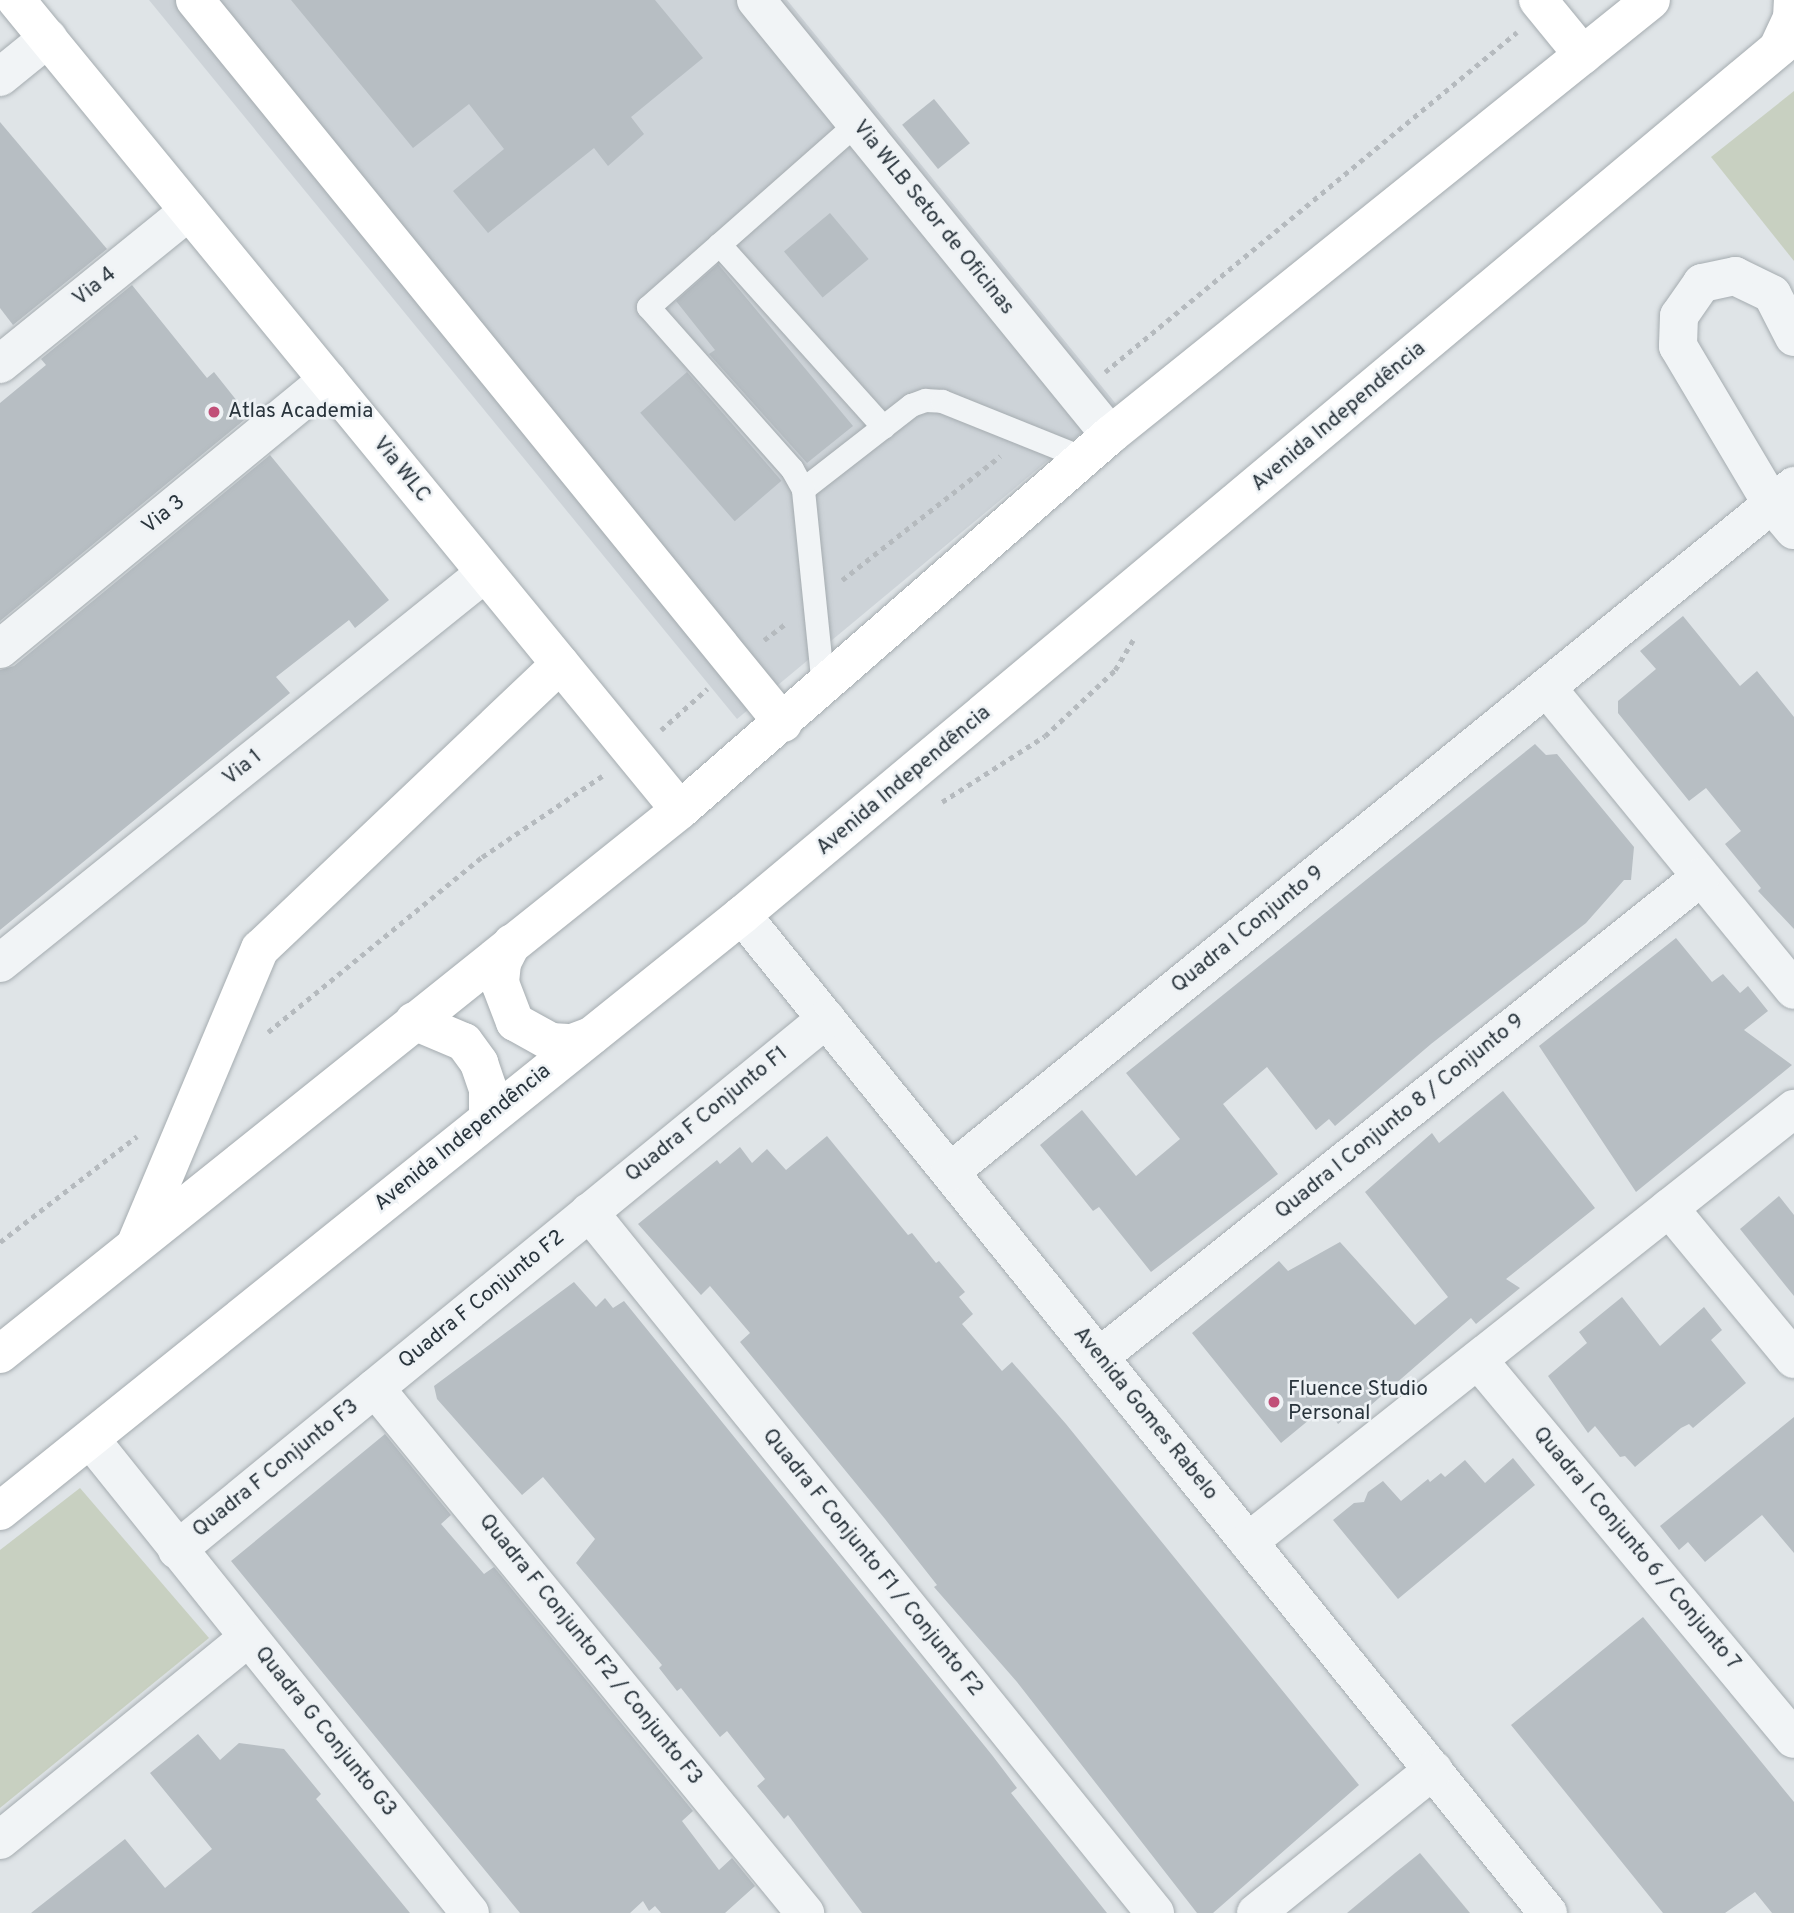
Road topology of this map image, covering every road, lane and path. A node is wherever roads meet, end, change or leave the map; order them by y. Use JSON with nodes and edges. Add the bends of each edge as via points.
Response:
{"nodes":[{"id":1,"x":16,"y":0,"type":"edge"},
{"id":2,"x":195,"y":0,"type":"edge"},
{"id":3,"x":756,"y":0,"type":"edge"},
{"id":4,"x":1651,"y":0,"type":"edge"},
{"id":5,"x":1793,"y":0,"type":"edge"},
{"id":6,"x":1542,"y":4,"type":"edge"},
{"id":7,"x":48,"y":38,"type":"junction"},
{"id":8,"x":1786,"y":41,"type":"edge"},
{"id":9,"x":1583,"y":55,"type":"junction"},
{"id":10,"x":0,"y":77,"type":"edge"},
{"id":11,"x":856,"y":123,"type":"junction"},
{"id":12,"x":189,"y":211,"type":"junction"},
{"id":13,"x":719,"y":244,"type":"junction"},
{"id":14,"x":1794,"y":337,"type":"edge"},
{"id":15,"x":0,"y":364,"type":"edge"},
{"id":16,"x":328,"y":380,"type":"junction"},
{"id":17,"x":1077,"y":395,"type":"junction"},
{"id":18,"x":883,"y":427,"type":"junction"},
{"id":19,"x":1025,"y":436,"type":"junction"},
{"id":20,"x":1097,"y":446,"type":"junction"},
{"id":21,"x":803,"y":489,"type":"junction"},
{"id":22,"x":1787,"y":507,"type":"edge"},
{"id":23,"x":485,"y":573,"type":"junction"},
{"id":24,"x":815,"y":601,"type":"junction"},
{"id":25,"x":0,"y":649,"type":"edge"},
{"id":26,"x":735,"y":663,"type":"junction"},
{"id":27,"x":560,"y":664,"type":"junction"},
{"id":28,"x":823,"y":687,"type":"junction"},
{"id":29,"x":1547,"y":688,"type":"junction"},
{"id":30,"x":783,"y":723,"type":"junction"},
{"id":31,"x":634,"y":754,"type":"junction"},
{"id":32,"x":680,"y":810,"type":"junction"},
{"id":33,"x":1702,"y":877,"type":"junction"},
{"id":34,"x":743,"y":915,"type":"junction"},
{"id":35,"x":512,"y":943,"type":"junction"},
{"id":36,"x":0,"y":963,"type":"edge"},
{"id":37,"x":1794,"y":990,"type":"edge"},
{"id":38,"x":825,"y":1019,"type":"junction"},
{"id":39,"x":414,"y":1021,"type":"junction"},
{"id":40,"x":592,"y":1036,"type":"junction"},
{"id":41,"x":257,"y":1041,"type":"dead end"},
{"id":42,"x":1794,"y":1109,"type":"edge"},
{"id":43,"x":488,"y":1116,"type":"junction"},
{"id":44,"x":139,"y":1135,"type":"dead end"},
{"id":45,"x":950,"y":1172,"type":"junction"},
{"id":46,"x":1669,"y":1208,"type":"junction"},
{"id":47,"x":589,"y":1212,"type":"junction"},
{"id":48,"x":0,"y":1241,"type":"edge"},
{"id":49,"x":137,"y":1241,"type":"junction"},
{"id":50,"x":0,"y":1353,"type":"edge"},
{"id":51,"x":1099,"y":1357,"type":"junction"},
{"id":52,"x":1794,"y":1359,"type":"edge"},
{"id":53,"x":1478,"y":1360,"type":"junction"},
{"id":54,"x":375,"y":1388,"type":"junction"},
{"id":55,"x":91,"y":1440,"type":"junction"},
{"id":56,"x":0,"y":1511,"type":"edge"},
{"id":57,"x":1248,"y":1542,"type":"junction"},
{"id":58,"x":177,"y":1549,"type":"junction"},
{"id":59,"x":248,"y":1638,"type":"junction"},
{"id":60,"x":1794,"y":1739,"type":"edge"},
{"id":61,"x":1433,"y":1770,"type":"junction"},
{"id":62,"x":0,"y":1840,"type":"edge"},
{"id":63,"x":470,"y":1913,"type":"edge"},
{"id":64,"x":805,"y":1913,"type":"edge"},
{"id":65,"x":1155,"y":1913,"type":"edge"},
{"id":66,"x":1256,"y":1913,"type":"edge"},
{"id":67,"x":1548,"y":1913,"type":"edge"}],
"edges":[{"from":1,"to":7,"type":"main road","name":"Via WLC"},
{"from":2,"to":26,"type":"main road"},
{"from":3,"to":11,"type":"street","name":"Via WLB Setor de Oficinas"},
{"from":4,"to":9,"type":"main road"},
{"from":5,"to":8,"type":"main road"},
{"from":6,"to":9,"type":"main road"},
{"from":6,"to":17,"type":"path"},
{"from":7,"to":10,"type":"street"},
{"from":7,"to":12,"type":"main road","name":"Via WLC"},
{"from":8,"to":34,"type":"main road","name":"Avenida Independência"},
{"from":9,"to":20,"type":"main road"},
{"from":11,"to":13,"type":"lane"},
{"from":11,"to":17,"type":"street","name":"Via WLB Setor de Oficinas"},
{"from":12,"to":15,"type":"street","name":"Via 4"},
{"from":12,"to":16,"type":"main road","name":"Via WLC"},
{"from":13,"to":18,"type":"lane"},
{"from":13,"to":21,"type":"lane","via":[[648,307],[792,469]]},
{"from":14,"to":22,"type":"street","via":[[1772,294],[1735,275],[1702,283],[1679,316],[1678,346]]},
{"from":16,"to":23,"type":"main road","name":"Via WLC"},
{"from":16,"to":25,"type":"street","name":"Via 3"},
{"from":17,"to":20,"type":"street","name":"Via WLB Setor de Oficinas"},
{"from":18,"to":19,"type":"lane","via":[[911,405],[942,401]]},
{"from":18,"to":21,"type":"lane"},
{"from":19,"to":20,"type":"lane"},
{"from":19,"to":24,"type":"path"},
{"from":20,"to":28,"type":"main road"},
{"from":21,"to":24,"type":"lane"},
{"from":22,"to":29,"type":"street","name":"Quadra I Conjunto 9"},
{"from":23,"to":27,"type":"main road","name":"Via WLC"},
{"from":23,"to":36,"type":"street","name":"Via 1"},
{"from":24,"to":26,"type":"path"},
{"from":24,"to":28,"type":"lane"},
{"from":26,"to":30,"type":"main road"},
{"from":26,"to":31,"type":"path"},
{"from":27,"to":31,"type":"main road","name":"Via WLC"},
{"from":27,"to":49,"type":"main road","via":[[260,949]]},
{"from":28,"to":30,"type":"main road"},
{"from":29,"to":33,"type":"street"},
{"from":29,"to":45,"type":"street","name":"Quadra I Conjunto 9"},
{"from":30,"to":32,"type":"main road"},
{"from":31,"to":32,"type":"main road","name":"Via WLC"},
{"from":31,"to":41,"type":"path","via":[[482,857]]},
{"from":32,"to":35,"type":"main road"},
{"from":33,"to":37,"type":"street"},
{"from":33,"to":51,"type":"street","name":"Quadra I Conjunto 8 / Conjunto 9"},
{"from":34,"to":38,"type":"street","name":"Avenida Gomes Rabelo"},
{"from":34,"to":40,"type":"main road","name":"Avenida Independência"},
{"from":35,"to":39,"type":"main road"},
{"from":35,"to":40,"type":"main road","via":[[502,962],[500,983],[515,1022],[551,1042]]},
{"from":38,"to":45,"type":"street","name":"Avenida Gomes Rabelo"},
{"from":38,"to":47,"type":"street","name":"Quadra F Conjunto F1"},
{"from":39,"to":43,"type":"main road","via":[[464,1042],[480,1063],[488,1089]]},
{"from":39,"to":49,"type":"main road"},
{"from":40,"to":43,"type":"main road","name":"Avenida Independência"},
{"from":42,"to":46,"type":"street"},
{"from":43,"to":55,"type":"main road","name":"Avenida Independência"},
{"from":44,"to":48,"type":"path"},
{"from":45,"to":51,"type":"street","name":"Avenida Gomes Rabelo"},
{"from":46,"to":52,"type":"street"},
{"from":46,"to":53,"type":"street"},
{"from":47,"to":54,"type":"street","name":"Quadra F Conjunto F2"},
{"from":47,"to":65,"type":"street","name":"Quadra F Conjunto F1 / Conjunto F2"},
{"from":49,"to":50,"type":"main road"},
{"from":51,"to":57,"type":"street","name":"Avenida Gomes Rabelo"},
{"from":53,"to":57,"type":"street"},
{"from":53,"to":60,"type":"street","name":"Quadra I Conjunto 6 / Conjunto 7"},
{"from":54,"to":58,"type":"street","name":"Quadra F Conjunto F3"},
{"from":54,"to":64,"type":"street","name":"Quadra F Conjunto F2 / Conjunto F3"},
{"from":55,"to":56,"type":"main road","name":"Avenida Independência"},
{"from":55,"to":58,"type":"street"},
{"from":57,"to":61,"type":"street","name":"Avenida Gomes Rabelo"},
{"from":58,"to":59,"type":"street"},
{"from":59,"to":62,"type":"street","name":"Quadra G Conjunto G3"},
{"from":59,"to":63,"type":"street","name":"Quadra G Conjunto G3"},
{"from":61,"to":66,"type":"street"},
{"from":61,"to":67,"type":"street","name":"Avenida Gomes Rabelo"}]}
